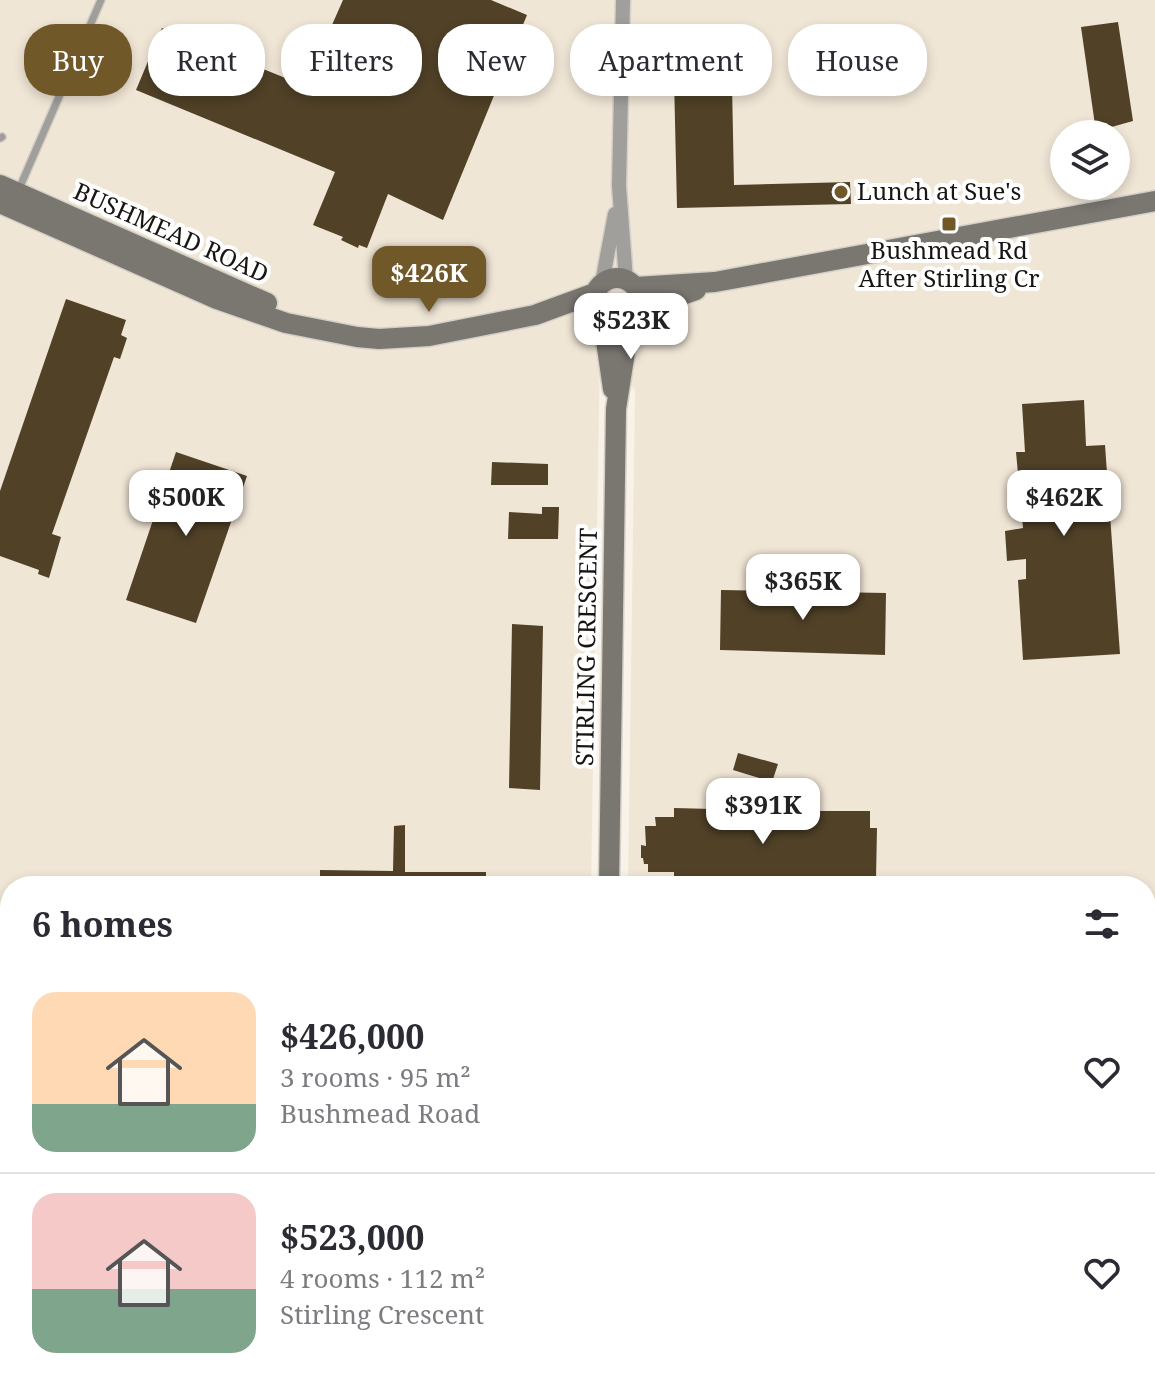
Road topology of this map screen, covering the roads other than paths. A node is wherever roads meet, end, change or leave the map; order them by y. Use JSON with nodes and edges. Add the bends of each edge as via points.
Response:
{"nodes":[{"id":1,"x":101,"y":0,"type":"edge"},
{"id":2,"x":623,"y":0,"type":"edge"},
{"id":3,"x":619,"y":186,"type":"junction"},
{"id":4,"x":7,"y":197,"type":"edge"},
{"id":5,"x":1155,"y":201,"type":"edge"},
{"id":6,"x":715,"y":282,"type":"junction"},
{"id":7,"x":631,"y":284,"type":"junction"},
{"id":8,"x":599,"y":288,"type":"junction"},
{"id":9,"x":535,"y":315,"type":"junction"},
{"id":10,"x":633,"y":317,"type":"junction"},
{"id":11,"x":601,"y":318,"type":"junction"},
{"id":12,"x":616,"y":409,"type":"junction"},
{"id":13,"x":609,"y":876,"type":"edge"}],
"edges":[{"from":1,"to":4,"type":"lane"},
{"from":2,"to":3,"type":"street"},
{"from":3,"to":7,"type":"street"},
{"from":3,"to":8,"type":"street"},
{"from":4,"to":9,"type":"main road","name":"BUSHMEAD ROAD","via":[[321,329],[402,339]]},
{"from":5,"to":6,"type":"main road","name":"BUSHMEAD ROAD"},
{"from":6,"to":7,"type":"main road","name":"BUSHMEAD ROAD"},
{"from":6,"to":10,"type":"main road","name":"BUSHMEAD ROAD"},
{"from":7,"to":8,"type":"main road","name":"BUSHMEAD ROAD","via":[[610,279]]},
{"from":7,"to":10,"type":"main road","via":[[641,299]]},
{"from":8,"to":9,"type":"main road","name":"BUSHMEAD ROAD"},
{"from":8,"to":11,"type":"main road","via":[[594,305]]},
{"from":9,"to":11,"type":"main road","name":"BUSHMEAD ROAD"},
{"from":10,"to":11,"type":"main road","name":"BUSHMEAD ROAD","via":[[610,324]]},
{"from":10,"to":12,"type":"main road","name":"STIRLING CRESCENT"},
{"from":11,"to":12,"type":"main road","name":"STIRLING CRESCENT"},
{"from":12,"to":13,"type":"main road","name":"STIRLING CRESCENT"}]}
